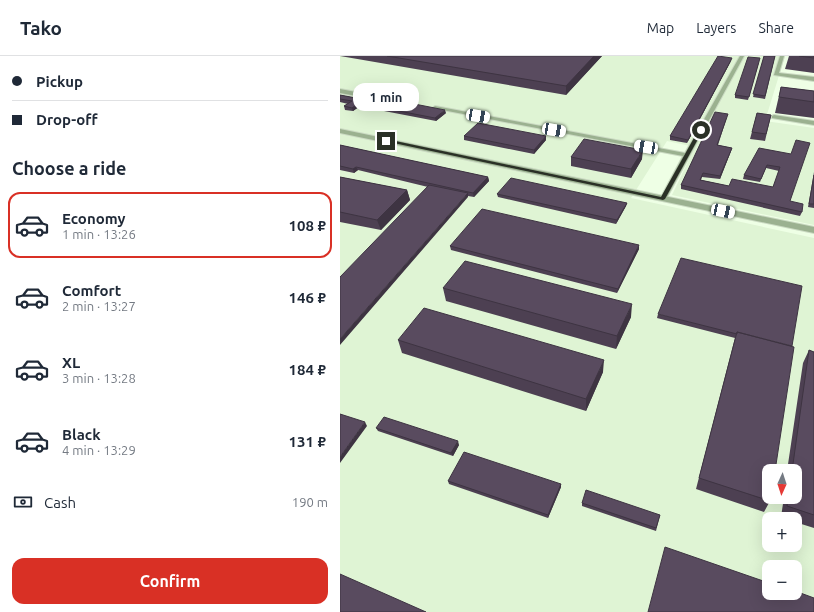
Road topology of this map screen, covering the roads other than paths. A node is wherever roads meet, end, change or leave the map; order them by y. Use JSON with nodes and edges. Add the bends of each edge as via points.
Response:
{"nodes":[{"id":1,"x":742,"y":56,"type":"edge"},
{"id":2,"x":782,"y":56,"type":"edge"},
{"id":3,"x":814,"y":79,"type":"edge"},
{"id":4,"x":340,"y":91,"type":"edge"},
{"id":5,"x":410,"y":104,"type":"edge"},
{"id":6,"x":426,"y":107,"type":"edge"},
{"id":7,"x":774,"y":117,"type":"dead end"},
{"id":8,"x":814,"y":123,"type":"edge"},
{"id":9,"x":340,"y":131,"type":"edge"},
{"id":10,"x":687,"y":155,"type":"junction"},
{"id":11,"x":663,"y":199,"type":"junction"},
{"id":12,"x":814,"y":230,"type":"edge"}],
"edges":[{"from":1,"to":10,"type":"lane"},
{"from":2,"to":3,"type":"lane","via":[[776,74]]},
{"from":4,"to":5,"type":"lane"},
{"from":6,"to":10,"type":"lane"},
{"from":7,"to":8,"type":"lane"},
{"from":9,"to":11,"type":"street"},
{"from":10,"to":11,"type":"lane"},
{"from":11,"to":12,"type":"street"}]}
